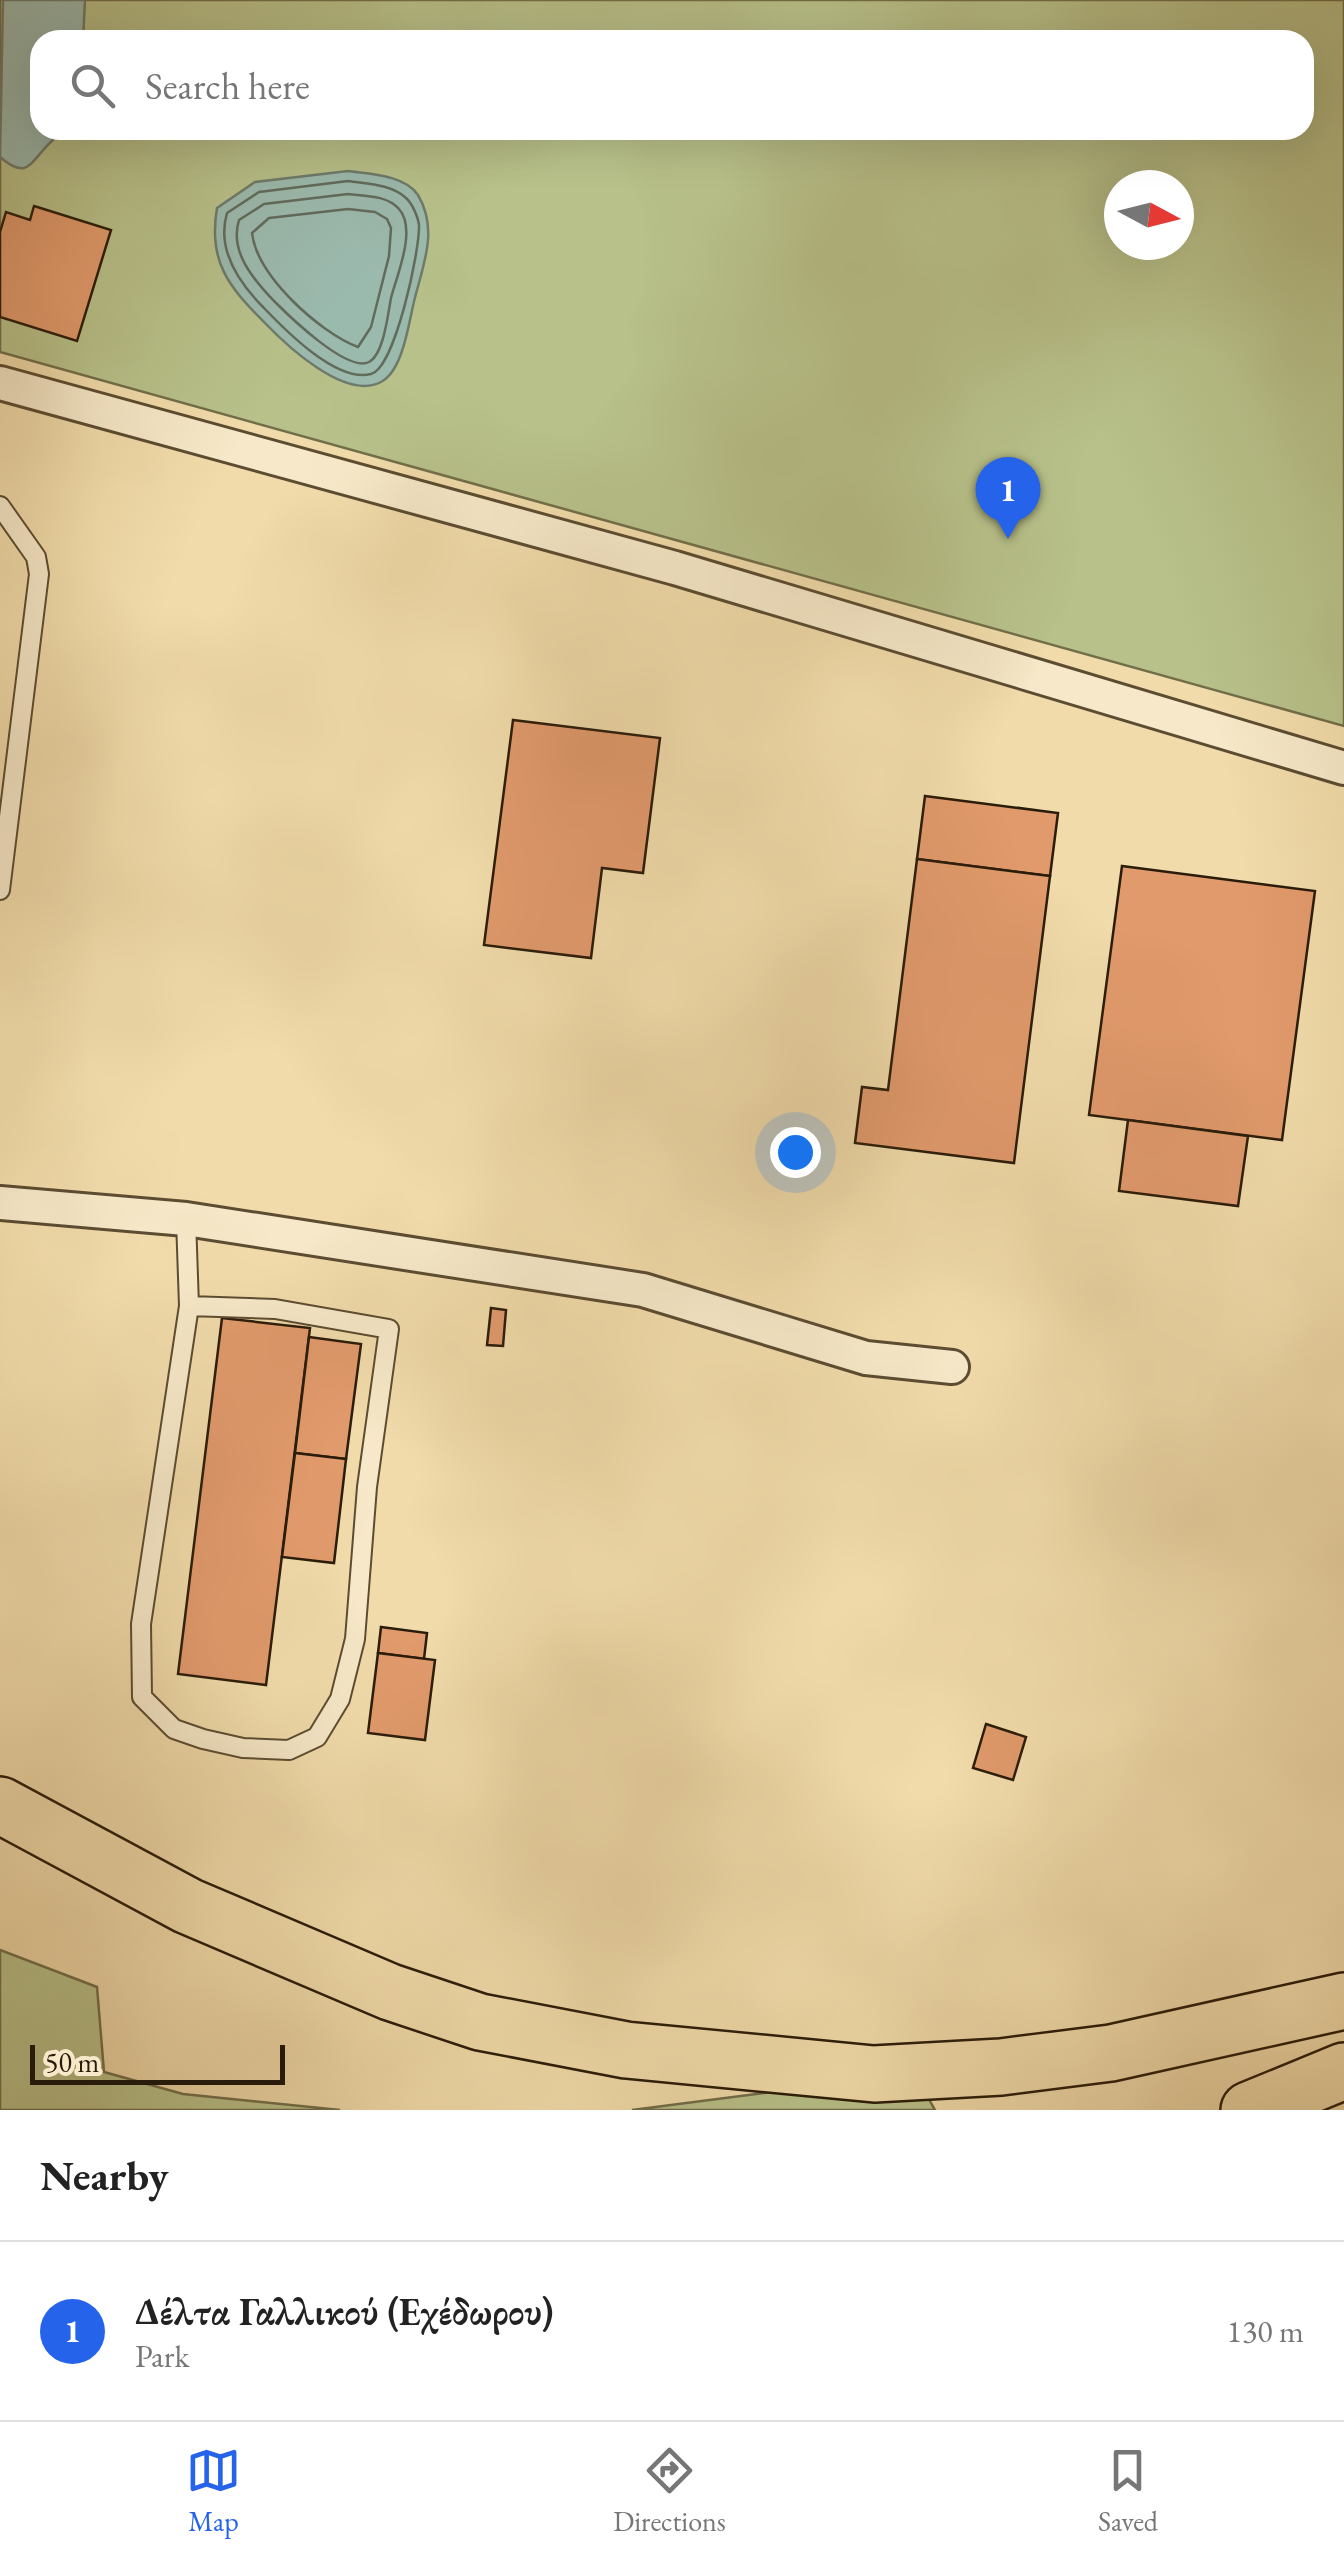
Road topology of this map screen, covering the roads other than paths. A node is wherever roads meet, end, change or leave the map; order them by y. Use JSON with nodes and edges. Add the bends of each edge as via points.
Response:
{"nodes":[{"id":1,"x":0,"y":383,"type":"edge"},
{"id":2,"x":0,"y":506,"type":"edge"},
{"id":3,"x":1344,"y":768,"type":"edge"},
{"id":4,"x":0,"y":890,"type":"edge"},
{"id":5,"x":0,"y":1203,"type":"edge"},
{"id":6,"x":186,"y":1219,"type":"junction"},
{"id":7,"x":189,"y":1306,"type":"junction"},
{"id":8,"x":952,"y":1367,"type":"dead end"},
{"id":9,"x":0,"y":1805,"type":"edge"},
{"id":10,"x":1344,"y":2001,"type":"edge"},
{"id":11,"x":1344,"y":2071,"type":"edge"},
{"id":12,"x":1249,"y":2110,"type":"edge"}],
"edges":[{"from":1,"to":3,"type":"street","via":[[675,568]]},
{"from":2,"to":4,"type":"lane","via":[[36,558],[39,574]]},
{"from":5,"to":6,"type":"street"},
{"from":6,"to":7,"type":"lane"},
{"from":6,"to":8,"type":"street","via":[[642,1290],[866,1358]]},
{"from":7,"to":7,"type":"lane","via":[[275,1310],[389,1330],[351,1654],[340,1699],[317,1737],[289,1750],[203,1740],[174,1728],[142,1697],[141,1624]]},
{"from":9,"to":10,"type":"highway","via":[[188,1906],[390,1992],[480,2022],[626,2050],[874,2074],[1001,2067],[1111,2053]]},
{"from":11,"to":12,"type":"highway"}]}
